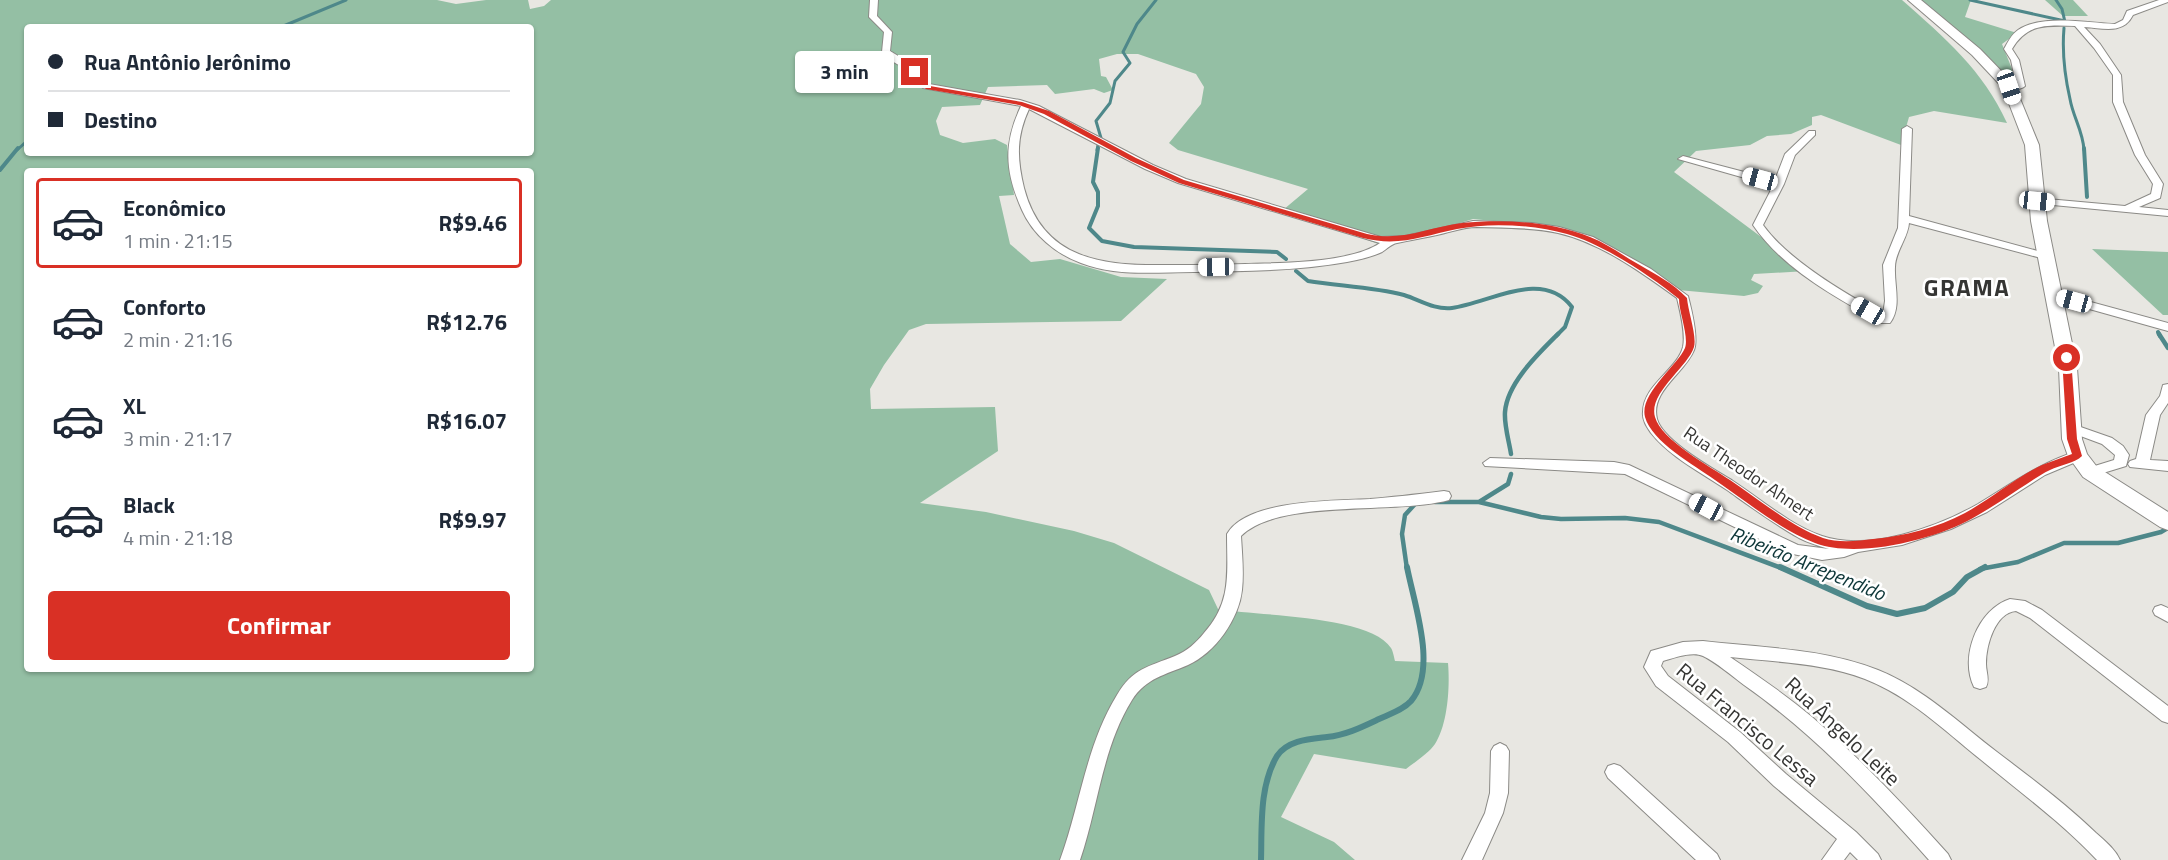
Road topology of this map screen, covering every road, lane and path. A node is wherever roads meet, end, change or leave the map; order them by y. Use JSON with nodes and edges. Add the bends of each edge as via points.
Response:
{"nodes":[{"id":1,"x":874,"y":0,"type":"edge"},
{"id":2,"x":1914,"y":0,"type":"edge"},
{"id":3,"x":2167,"y":0,"type":"edge"},
{"id":4,"x":2079,"y":26,"type":"junction"},
{"id":5,"x":2009,"y":87,"type":"junction"},
{"id":6,"x":1026,"y":105,"type":"junction"},
{"id":7,"x":1907,"y":129,"type":"dead end"},
{"id":8,"x":1812,"y":133,"type":"dead end"},
{"id":9,"x":1683,"y":159,"type":"dead end"},
{"id":10,"x":1779,"y":184,"type":"junction"},
{"id":11,"x":2037,"y":201,"type":"junction"},
{"id":12,"x":2124,"y":210,"type":"junction"},
{"id":13,"x":2168,"y":213,"type":"edge"},
{"id":14,"x":1904,"y":218,"type":"junction"},
{"id":15,"x":1392,"y":240,"type":"junction"},
{"id":16,"x":2045,"y":256,"type":"junction"},
{"id":17,"x":2055,"y":296,"type":"junction"},
{"id":18,"x":2168,"y":327,"type":"edge"},
{"id":19,"x":2168,"y":387,"type":"edge"},
{"id":20,"x":2072,"y":428,"type":"junction"},
{"id":21,"x":1490,"y":463,"type":"dead end"},
{"id":22,"x":2121,"y":463,"type":"junction"},
{"id":23,"x":2084,"y":464,"type":"junction"},
{"id":24,"x":2142,"y":464,"type":"junction"},
{"id":25,"x":2168,"y":466,"type":"edge"},
{"id":26,"x":1444,"y":496,"type":"dead end"},
{"id":27,"x":2164,"y":519,"type":"edge"},
{"id":28,"x":1861,"y":545,"type":"junction"},
{"id":29,"x":1703,"y":648,"type":"junction"},
{"id":30,"x":1980,"y":682,"type":"dead end"},
{"id":31,"x":2168,"y":716,"type":"edge"},
{"id":32,"x":1500,"y":751,"type":"dead end"},
{"id":33,"x":1614,"y":772,"type":"dead end"},
{"id":34,"x":1849,"y":838,"type":"junction"},
{"id":35,"x":1070,"y":860,"type":"edge"},
{"id":36,"x":1472,"y":860,"type":"edge"},
{"id":37,"x":1710,"y":860,"type":"edge"},
{"id":38,"x":1832,"y":860,"type":"edge"},
{"id":39,"x":1870,"y":860,"type":"edge"},
{"id":40,"x":1941,"y":860,"type":"edge"},
{"id":41,"x":2110,"y":860,"type":"edge"}],
"edges":[{"from":1,"to":6,"type":"street","via":[[873,17],[888,32],[884,48],[891,57],[909,66],[923,85]]},
{"from":2,"to":5,"type":"main road","via":[[1976,52]]},
{"from":3,"to":4,"type":"street","via":[[2130,13],[2117,27]]},
{"from":4,"to":5,"type":"street","via":[[2031,26],[2020,32],[2008,48],[2021,86]]},
{"from":4,"to":12,"type":"street","via":[[2117,75],[2118,102],[2140,155],[2158,184],[2156,195]]},
{"from":5,"to":11,"type":"main road","via":[[2032,145]]},
{"from":6,"to":15,"type":"street","via":[[1047,112],[1182,182],[1346,231]]},
{"from":6,"to":15,"type":"street","via":[[1014,135],[1014,162],[1025,209],[1039,232],[1077,258],[1126,269],[1286,265],[1366,254]]},
{"from":7,"to":14,"type":"street"},
{"from":8,"to":10,"type":"street","via":[[1790,154]]},
{"from":9,"to":10,"type":"street"},
{"from":10,"to":14,"type":"street","via":[[1758,222],[1759,229],[1844,296],[1886,320],[1891,301],[1889,265]]},
{"from":11,"to":12,"type":"street"},
{"from":11,"to":16,"type":"main road"},
{"from":12,"to":13,"type":"street"},
{"from":14,"to":16,"type":"street"},
{"from":15,"to":28,"type":"street","name":"Rua Theodor Ahnert","via":[[1473,224],[1568,232],[1590,239],[1674,289],[1683,298],[1689,348],[1652,402],[1649,415],[1656,430],[1742,494],[1817,540]]},
{"from":16,"to":17,"type":"main road"},
{"from":17,"to":18,"type":"street"},
{"from":17,"to":20,"type":"main road","via":[[2068,368]]},
{"from":19,"to":24,"type":"street","via":[[2153,416]]},
{"from":20,"to":22,"type":"street","via":[[2118,448]]},
{"from":20,"to":23,"type":"main road","via":[[2072,439]]},
{"from":21,"to":28,"type":"street","via":[[1629,470],[1806,553],[1828,555]]},
{"from":22,"to":23,"type":"street","name":"Rua Theodor Ahnert"},
{"from":22,"to":24,"type":"street","name":"Rua Theodor Ahnert"},
{"from":23,"to":27,"type":"main road"},
{"from":23,"to":28,"type":"street","name":"Rua Theodor Ahnert","via":[[2045,468],[1959,521],[1920,535]]},
{"from":24,"to":25,"type":"street","name":"Rua Theodor Ahnert"},
{"from":26,"to":35,"type":"street","via":[[1298,509],[1239,527],[1234,534],[1231,606],[1201,649],[1184,660],[1145,673],[1134,683],[1107,735],[1082,832]]},
{"from":29,"to":34,"type":"street","name":"Rua Francisco Lessa","via":[[1683,648],[1657,656],[1654,672]]},
{"from":29,"to":40,"type":"street","name":"Rua Ângelo Leite","via":[[1807,723]]},
{"from":29,"to":41,"type":"street","via":[[1850,667],[1896,685],[2028,786]]},
{"from":30,"to":31,"type":"street","via":[[1976,667],[1985,630],[2008,605],[2018,605],[2036,614]]},
{"from":32,"to":36,"type":"street","via":[[1499,793],[1494,813]]},
{"from":33,"to":37,"type":"street"},
{"from":34,"to":38,"type":"street"},
{"from":34,"to":39,"type":"street","name":"Rua Francisco Lessa"}]}
